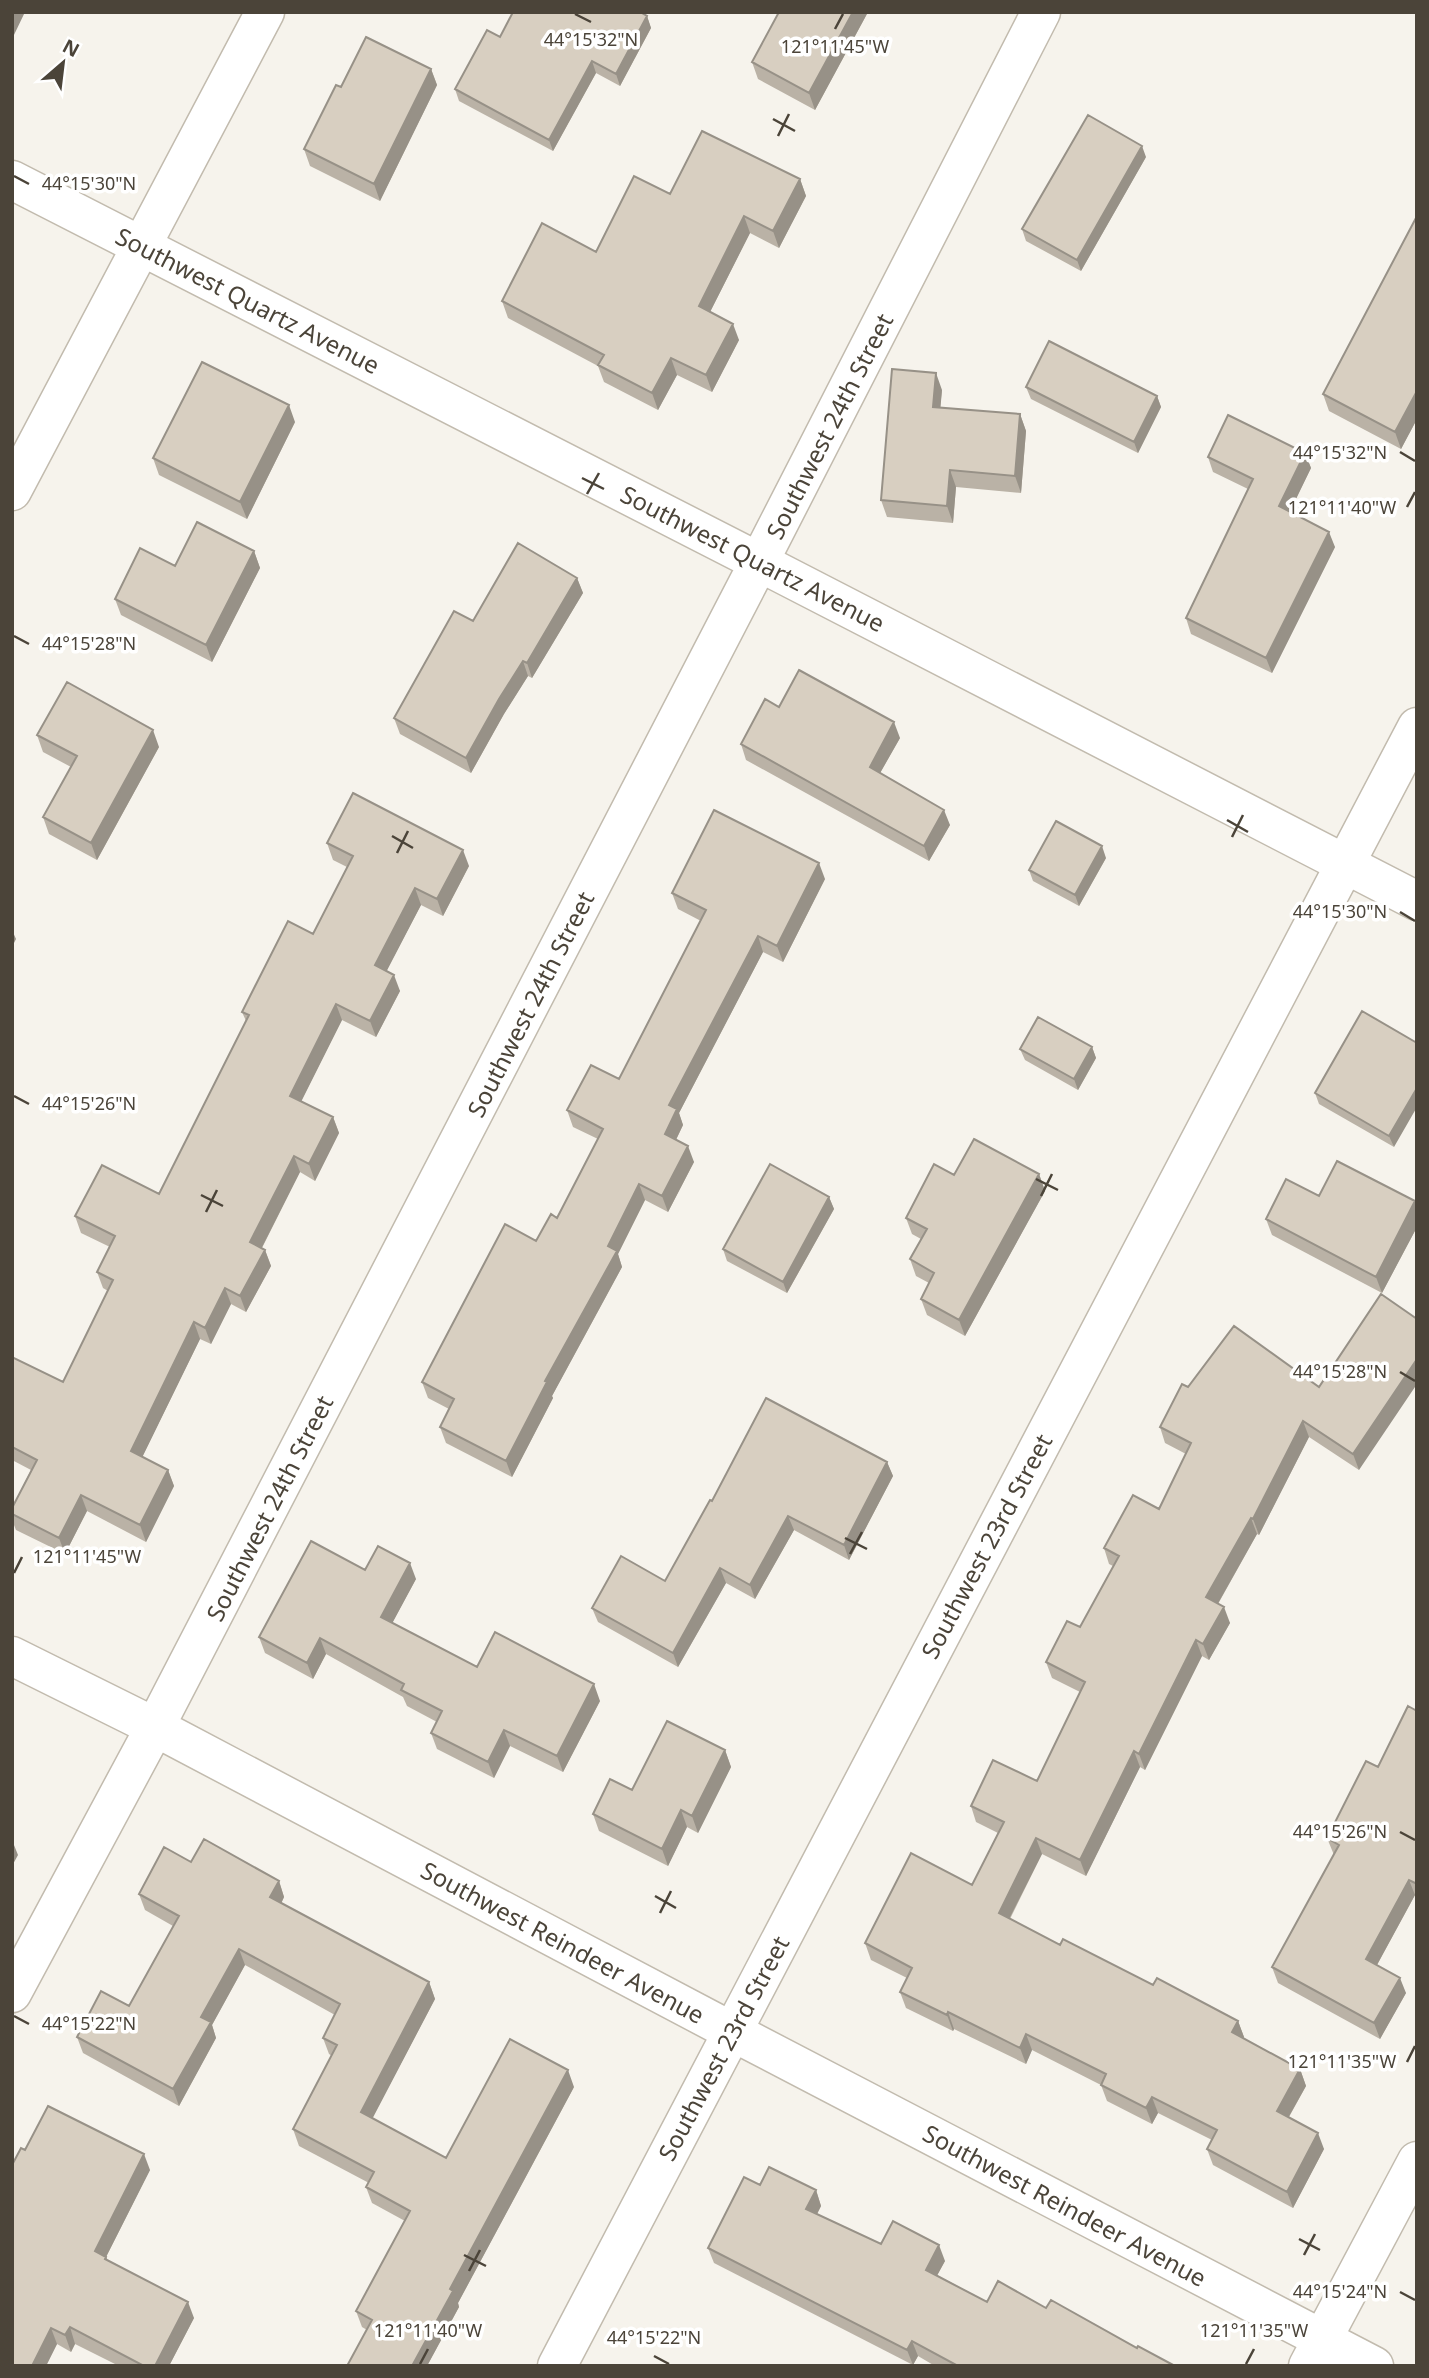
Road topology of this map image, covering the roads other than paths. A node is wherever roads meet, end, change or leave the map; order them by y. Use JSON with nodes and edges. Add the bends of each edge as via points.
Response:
{"nodes":[{"id":1,"x":265,"y":12,"type":"edge"},
{"id":2,"x":1041,"y":12,"type":"edge"},
{"id":3,"x":12,"y":180,"type":"edge"},
{"id":4,"x":142,"y":245,"type":"junction"},
{"id":5,"x":12,"y":491,"type":"edge"},
{"id":6,"x":760,"y":562,"type":"junction"},
{"id":7,"x":1417,"y":727,"type":"edge"},
{"id":8,"x":1345,"y":865,"type":"junction"},
{"id":9,"x":1417,"y":901,"type":"edge"},
{"id":10,"x":12,"y":1656,"type":"edge"},
{"id":11,"x":156,"y":1727,"type":"junction"},
{"id":12,"x":12,"y":1993,"type":"edge"},
{"id":13,"x":731,"y":2031,"type":"junction"},
{"id":14,"x":1417,"y":2161,"type":"edge"},
{"id":15,"x":1315,"y":2353,"type":"edge"},
{"id":16,"x":557,"y":2366,"type":"edge"},
{"id":17,"x":1374,"y":2366,"type":"edge"}],
"edges":[{"from":1,"to":4,"type":"street"},
{"from":2,"to":6,"type":"street","name":"Southwest 24th Street"},
{"from":3,"to":4,"type":"street","name":"Southwest Quartz Avenue"},
{"from":4,"to":5,"type":"street"},
{"from":4,"to":6,"type":"street","name":"Southwest Quartz Avenue"},
{"from":6,"to":8,"type":"street","name":"Southwest Quartz Avenue"},
{"from":6,"to":11,"type":"street","name":"Southwest 24th Street"},
{"from":7,"to":8,"type":"street","name":"Southwest 23rd Street"},
{"from":8,"to":9,"type":"street","name":"Southwest Quartz Avenue"},
{"from":8,"to":13,"type":"street","name":"Southwest 23rd Street"},
{"from":10,"to":11,"type":"street","name":"Southwest Reindeer Avenue"},
{"from":11,"to":12,"type":"street","name":"Southwest 24th Street"},
{"from":11,"to":13,"type":"street","name":"Southwest Reindeer Avenue"},
{"from":13,"to":15,"type":"street","name":"Southwest Reindeer Avenue"},
{"from":13,"to":16,"type":"street","name":"Southwest 23rd Street"},
{"from":14,"to":15,"type":"street"},
{"from":15,"to":17,"type":"street","name":"Southwest Reindeer Avenue"}]}
